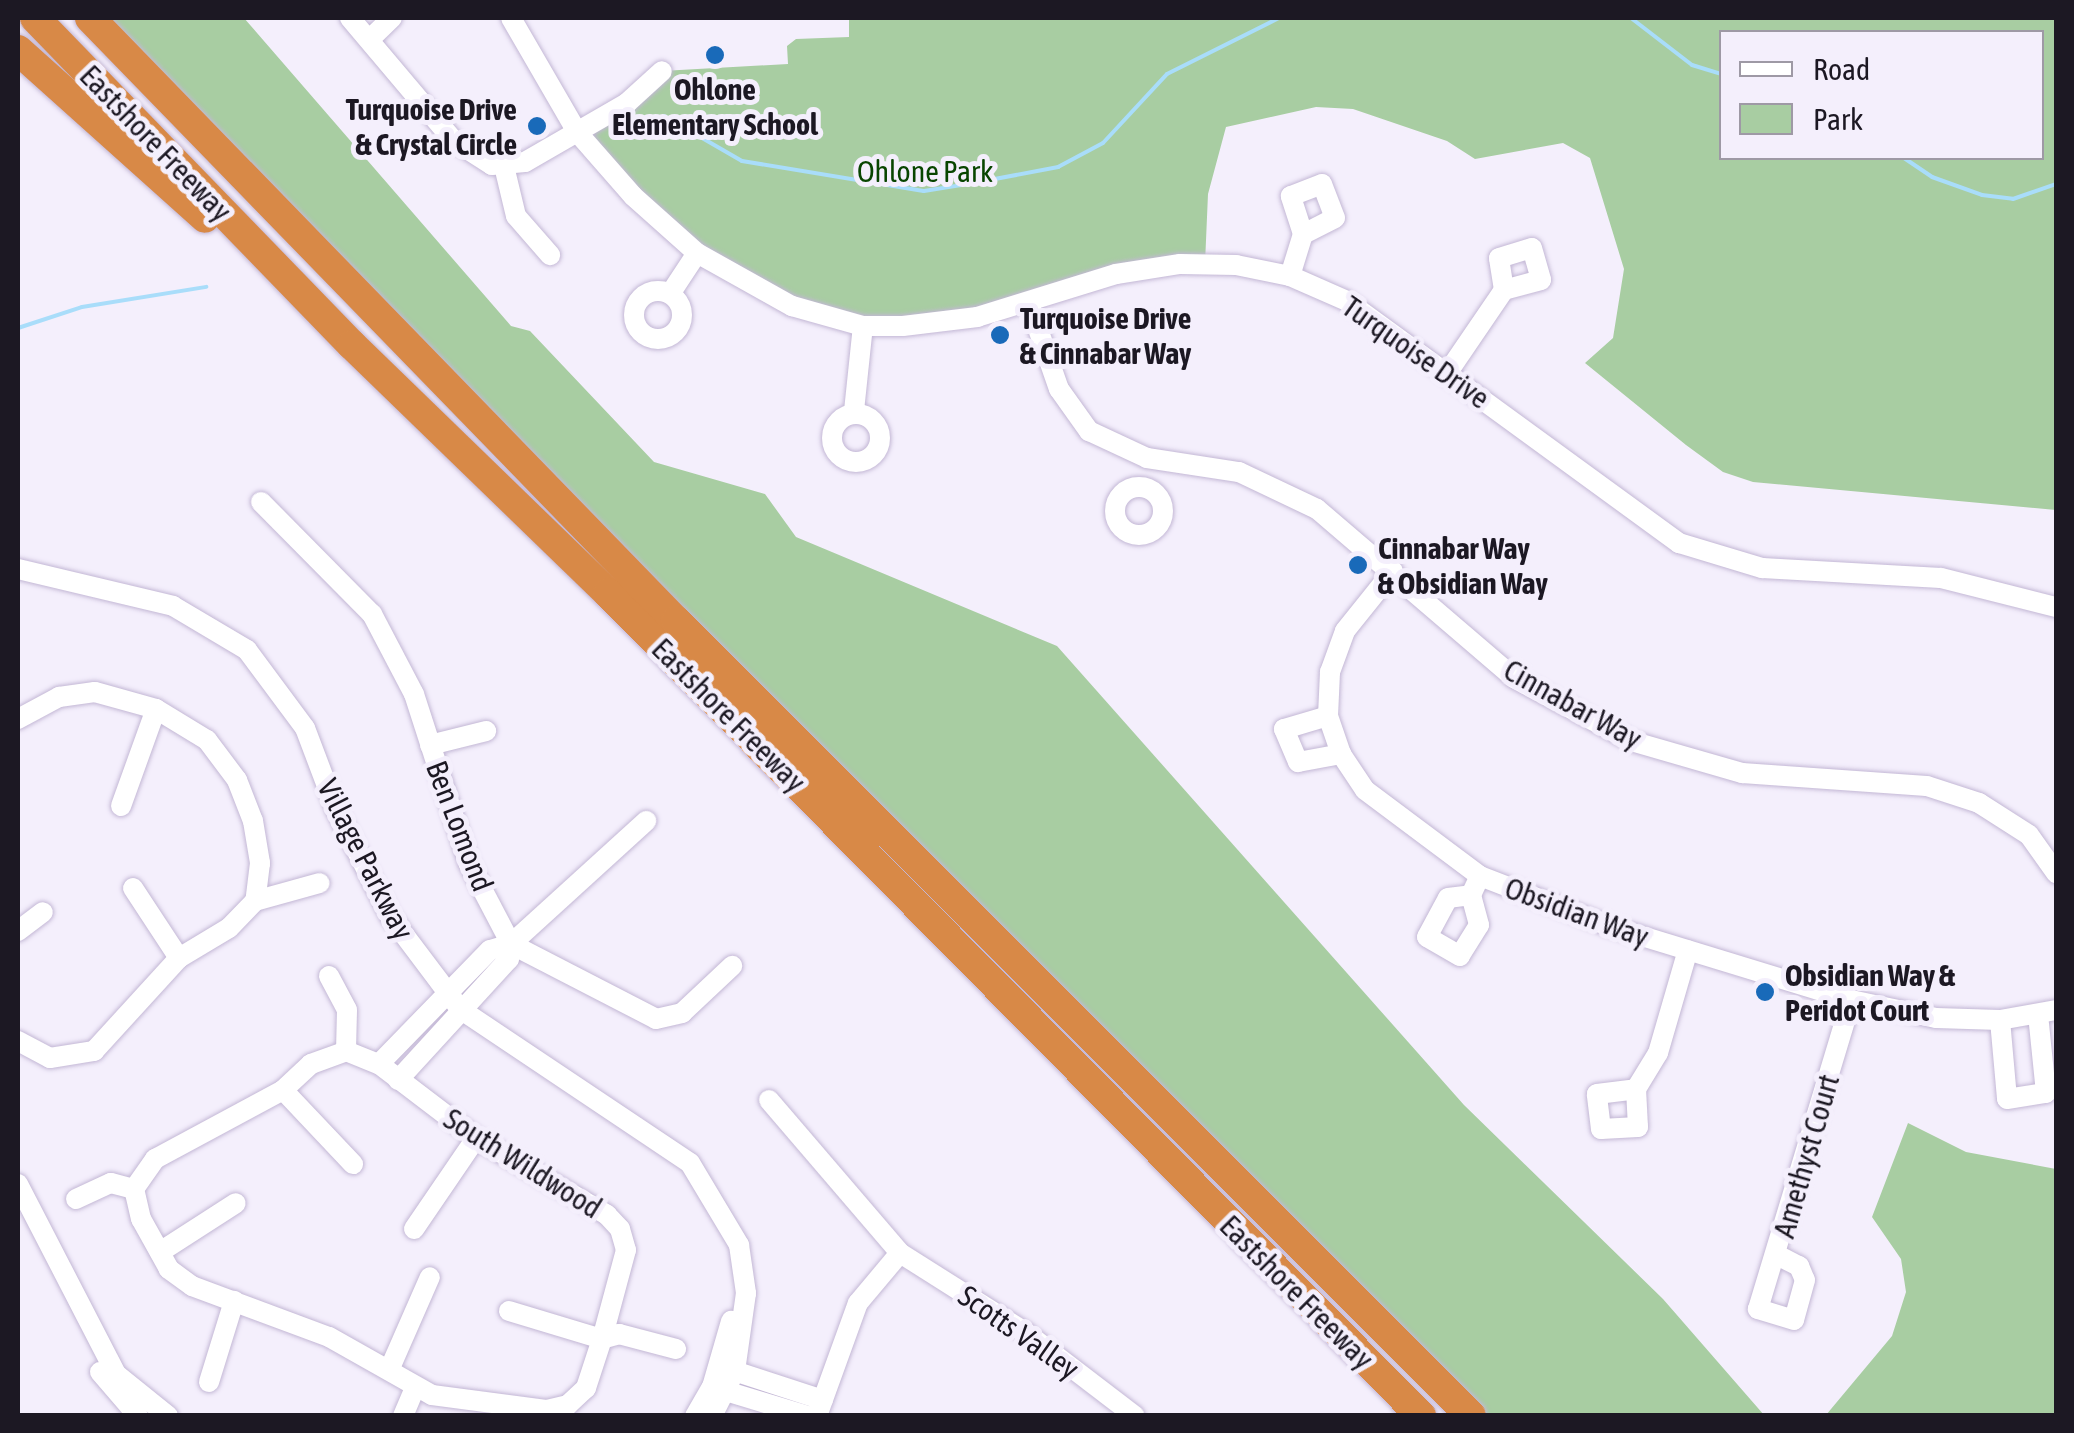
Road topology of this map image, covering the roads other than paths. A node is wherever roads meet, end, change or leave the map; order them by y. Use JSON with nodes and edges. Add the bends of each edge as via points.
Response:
{"nodes":[{"id":1,"x":35,"y":18,"type":"edge"},
{"id":2,"x":90,"y":18,"type":"edge"},
{"id":3,"x":350,"y":18,"type":"edge"},
{"id":4,"x":392,"y":18,"type":"edge"},
{"id":5,"x":511,"y":18,"type":"edge"},
{"id":6,"x":371,"y":38,"type":"junction"},
{"id":7,"x":18,"y":50,"type":"edge"},
{"id":8,"x":662,"y":70,"type":"dead end"},
{"id":9,"x":577,"y":132,"type":"junction"},
{"id":10,"x":504,"y":166,"type":"junction"},
{"id":11,"x":1303,"y":234,"type":"dead end"},
{"id":12,"x":697,"y":253,"type":"junction"},
{"id":13,"x":550,"y":255,"type":"dead end"},
{"id":14,"x":1290,"y":276,"type":"junction"},
{"id":15,"x":1504,"y":290,"type":"dead end"},
{"id":16,"x":672,"y":291,"type":"dead end"},
{"id":17,"x":1029,"y":303,"type":"junction"},
{"id":18,"x":862,"y":326,"type":"junction"},
{"id":19,"x":352,"y":346,"type":"junction"},
{"id":20,"x":1448,"y":372,"type":"junction"},
{"id":21,"x":854,"y":411,"type":"dead end"},
{"id":22,"x":1147,"y":458,"type":"junction"},
{"id":23,"x":1142,"y":486,"type":"dead end"},
{"id":24,"x":261,"y":502,"type":"dead end"},
{"id":25,"x":18,"y":569,"type":"edge"},
{"id":26,"x":1394,"y":571,"type":"junction"},
{"id":27,"x":18,"y":583,"type":"edge"},
{"id":28,"x":2056,"y":607,"type":"edge"},
{"id":29,"x":156,"y":709,"type":"junction"},
{"id":30,"x":1328,"y":716,"type":"junction"},
{"id":31,"x":18,"y":720,"type":"edge"},
{"id":32,"x":486,"y":732,"type":"dead end"},
{"id":33,"x":430,"y":746,"type":"junction"},
{"id":34,"x":1341,"y":754,"type":"junction"},
{"id":35,"x":121,"y":806,"type":"dead end"},
{"id":36,"x":646,"y":820,"type":"dead end"},
{"id":37,"x":2056,"y":873,"type":"edge"},
{"id":38,"x":320,"y":883,"type":"dead end"},
{"id":39,"x":133,"y":888,"type":"dead end"},
{"id":40,"x":255,"y":901,"type":"junction"},
{"id":41,"x":44,"y":912,"type":"dead end"},
{"id":42,"x":18,"y":931,"type":"edge"},
{"id":43,"x":511,"y":944,"type":"junction"},
{"id":44,"x":1688,"y":950,"type":"junction"},
{"id":45,"x":179,"y":958,"type":"junction"},
{"id":46,"x":732,"y":966,"type":"dead end"},
{"id":47,"x":329,"y":976,"type":"dead end"},
{"id":48,"x":1850,"y":1000,"type":"junction"},
{"id":49,"x":449,"y":1005,"type":"junction"},
{"id":50,"x":2047,"y":1012,"type":"edge"},
{"id":51,"x":2000,"y":1020,"type":"junction"},
{"id":52,"x":21,"y":1049,"type":"edge"},
{"id":53,"x":346,"y":1051,"type":"junction"},
{"id":54,"x":380,"y":1064,"type":"junction"},
{"id":55,"x":398,"y":1080,"type":"junction"},
{"id":56,"x":1636,"y":1089,"type":"dead end"},
{"id":57,"x":283,"y":1090,"type":"junction"},
{"id":58,"x":769,"y":1100,"type":"dead end"},
{"id":59,"x":476,"y":1138,"type":"junction"},
{"id":60,"x":352,"y":1164,"type":"dead end"},
{"id":61,"x":18,"y":1184,"type":"edge"},
{"id":62,"x":134,"y":1188,"type":"junction"},
{"id":63,"x":76,"y":1200,"type":"dead end"},
{"id":64,"x":236,"y":1203,"type":"dead end"},
{"id":65,"x":18,"y":1210,"type":"edge"},
{"id":66,"x":414,"y":1229,"type":"dead end"},
{"id":67,"x":160,"y":1252,"type":"junction"},
{"id":68,"x":900,"y":1253,"type":"junction"},
{"id":69,"x":1777,"y":1255,"type":"dead end"},
{"id":70,"x":430,"y":1276,"type":"dead end"},
{"id":71,"x":234,"y":1301,"type":"junction"},
{"id":72,"x":509,"y":1312,"type":"dead end"},
{"id":73,"x":602,"y":1339,"type":"junction"},
{"id":74,"x":676,"y":1349,"type":"dead end"},
{"id":75,"x":390,"y":1368,"type":"junction"},
{"id":76,"x":724,"y":1379,"type":"junction"},
{"id":77,"x":106,"y":1382,"type":"junction"},
{"id":78,"x":209,"y":1382,"type":"dead end"},
{"id":79,"x":423,"y":1391,"type":"junction"},
{"id":80,"x":816,"y":1410,"type":"edge"},
{"id":81,"x":153,"y":1414,"type":"edge"},
{"id":82,"x":113,"y":1416,"type":"edge"},
{"id":83,"x":404,"y":1416,"type":"edge"},
{"id":84,"x":424,"y":1416,"type":"edge"},
{"id":85,"x":694,"y":1416,"type":"edge"},
{"id":86,"x":712,"y":1416,"type":"edge"},
{"id":87,"x":1135,"y":1416,"type":"edge"},
{"id":88,"x":1420,"y":1416,"type":"edge"},
{"id":89,"x":1471,"y":1416,"type":"edge"}],
"edges":[{"from":1,"to":19,"type":"highway","name":"Eastshore Freeway"},
{"from":2,"to":89,"type":"highway","name":"Eastshore Freeway","via":[[676,621]]},
{"from":3,"to":6,"type":"street"},
{"from":4,"to":6,"type":"street"},
{"from":5,"to":9,"type":"street","name":"Turquoise Drive"},
{"from":6,"to":10,"type":"street","via":[[452,140],[480,161]]},
{"from":7,"to":19,"type":"highway"},
{"from":8,"to":9,"type":"street","via":[[627,103]]},
{"from":9,"to":10,"type":"street","via":[[525,162]]},
{"from":9,"to":12,"type":"street","name":"Turquoise Drive","via":[[632,196]]},
{"from":10,"to":13,"type":"street","via":[[516,216]]},
{"from":11,"to":14,"type":"street"},
{"from":12,"to":16,"type":"street"},
{"from":12,"to":18,"type":"street","name":"Turquoise Drive","via":[[772,298]]},
{"from":14,"to":17,"type":"street","name":"Turquoise Drive","via":[[1236,265],[1180,264],[1116,274]]},
{"from":14,"to":20,"type":"street","name":"Turquoise Drive","via":[[1348,301]]},
{"from":15,"to":20,"type":"street"},
{"from":17,"to":18,"type":"street","name":"Turquoise Drive","via":[[938,324]]},
{"from":17,"to":22,"type":"street","name":"Cinnabar Way","via":[[1072,411],[1112,447]]},
{"from":18,"to":21,"type":"street"},
{"from":19,"to":88,"type":"highway","name":"Eastshore Freeway","via":[[608,592]]},
{"from":20,"to":28,"type":"street","name":"Turquoise Drive","via":[[1679,543],[1762,568],[1942,578]]},
{"from":22,"to":23,"type":"street"},
{"from":22,"to":26,"type":"street","name":"Cinnabar Way","via":[[1239,472],[1317,508]]},
{"from":24,"to":33,"type":"street","name":"Ben Lomond","via":[[372,614],[414,694]]},
{"from":25,"to":49,"type":"street","name":"Village Parkway","via":[[174,606],[247,650],[305,728],[358,857]]},
{"from":26,"to":30,"type":"street","name":"Obsidian Way","via":[[1345,631],[1330,672]]},
{"from":26,"to":37,"type":"street","name":"Cinnabar Way","via":[[1514,678],[1631,741],[1742,773],[1927,786],[1979,803],[2029,835]]},
{"from":27,"to":49,"type":"street","name":"Village Parkway","via":[[169,618],[238,660],[294,734],[324,815],[379,922]]},
{"from":29,"to":31,"type":"street","via":[[95,692],[58,697]]},
{"from":29,"to":35,"type":"street"},
{"from":29,"to":40,"type":"street","via":[[207,740],[237,780],[260,864]]},
{"from":30,"to":34,"type":"street","name":"Obsidian Way"},
{"from":30,"to":34,"type":"street","via":[[1284,729],[1298,762]]},
{"from":32,"to":33,"type":"street"},
{"from":33,"to":43,"type":"street","name":"Ben Lomond","via":[[469,864]]},
{"from":34,"to":44,"type":"street","name":"Obsidian Way","via":[[1364,790],[1475,886]]},
{"from":36,"to":43,"type":"street"},
{"from":38,"to":40,"type":"street"},
{"from":39,"to":45,"type":"street"},
{"from":40,"to":45,"type":"street","via":[[228,928]]},
{"from":41,"to":42,"type":"street"},
{"from":43,"to":46,"type":"street","via":[[656,1019],[682,1013]]},
{"from":43,"to":49,"type":"street","via":[[490,950]]},
{"from":44,"to":48,"type":"street","name":"Obsidian Way"},
{"from":44,"to":56,"type":"street","via":[[1658,1053]]},
{"from":45,"to":52,"type":"street","via":[[94,1051],[74,1058]]},
{"from":47,"to":53,"type":"street","via":[[347,1010]]},
{"from":48,"to":51,"type":"street","name":"Obsidian Way","via":[[1936,1018]]},
{"from":48,"to":69,"type":"street","name":"Amethyst Court"},
{"from":49,"to":54,"type":"street"},
{"from":49,"to":55,"type":"street"},
{"from":49,"to":76,"type":"street","name":"Village Parkway","via":[[690,1163],[739,1245],[746,1293]]},
{"from":50,"to":51,"type":"street","name":"Obsidian Way"},
{"from":50,"to":51,"type":"street","via":[[2046,1092],[2007,1098]]},
{"from":53,"to":54,"type":"street","name":"South Wildwood"},
{"from":53,"to":57,"type":"street","via":[[311,1064]]},
{"from":54,"to":55,"type":"street","name":"South Wildwood"},
{"from":55,"to":59,"type":"street","name":"South Wildwood"},
{"from":57,"to":60,"type":"street"},
{"from":57,"to":62,"type":"street","via":[[156,1160]]},
{"from":58,"to":68,"type":"street","name":"Scotts Valley"},
{"from":59,"to":66,"type":"street"},
{"from":59,"to":73,"type":"street","name":"South Wildwood","via":[[608,1215],[620,1229],[626,1250]]},
{"from":61,"to":81,"type":"street","via":[[116,1374]]},
{"from":62,"to":63,"type":"street","via":[[112,1183]]},
{"from":62,"to":67,"type":"street"},
{"from":64,"to":67,"type":"street"},
{"from":65,"to":77,"type":"street"},
{"from":67,"to":71,"type":"street","via":[[192,1286]]},
{"from":68,"to":80,"type":"street","via":[[858,1303]]},
{"from":68,"to":87,"type":"street","name":"Scotts Valley","via":[[1025,1332]]},
{"from":70,"to":75,"type":"street"},
{"from":71,"to":75,"type":"street"},
{"from":71,"to":78,"type":"street"},
{"from":72,"to":73,"type":"street"},
{"from":73,"to":74,"type":"street","via":[[619,1334]]},
{"from":73,"to":79,"type":"street","name":"South Wildwood","via":[[586,1388],[568,1405],[546,1410]]},
{"from":75,"to":79,"type":"street"},
{"from":76,"to":80,"type":"street"},
{"from":76,"to":85,"type":"street","name":"Village Parkway"},
{"from":76,"to":86,"type":"street","name":"Village Parkway"},
{"from":77,"to":81,"type":"street"},
{"from":77,"to":82,"type":"street"},
{"from":79,"to":83,"type":"street"},
{"from":79,"to":84,"type":"street"}]}
